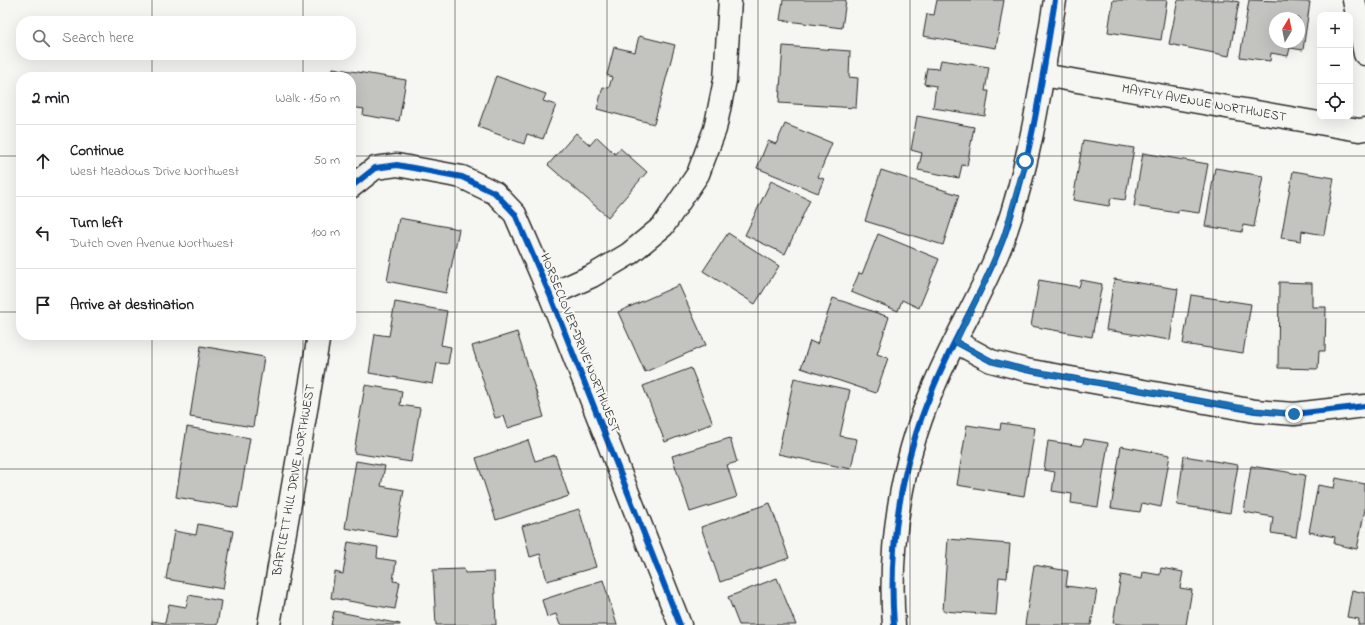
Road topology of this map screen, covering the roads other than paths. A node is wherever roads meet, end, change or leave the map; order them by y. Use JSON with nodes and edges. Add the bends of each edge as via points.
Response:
{"nodes":[{"id":1,"x":730,"y":0,"type":"edge"},
{"id":2,"x":1055,"y":0,"type":"edge"},
{"id":3,"x":1354,"y":0,"type":"edge"},
{"id":4,"x":1365,"y":54,"type":"edge"},
{"id":5,"x":1043,"y":75,"type":"junction"},
{"id":6,"x":1365,"y":129,"type":"edge"},
{"id":7,"x":356,"y":183,"type":"edge"},
{"id":8,"x":550,"y":295,"type":"junction"},
{"id":9,"x":318,"y":340,"type":"edge"},
{"id":10,"x":956,"y":342,"type":"junction"},
{"id":11,"x":1365,"y":406,"type":"edge"},
{"id":12,"x":269,"y":625,"type":"edge"},
{"id":13,"x":680,"y":625,"type":"edge"},
{"id":14,"x":894,"y":625,"type":"edge"}],
"edges":[{"from":1,"to":8,"type":"street","via":[[725,80],[715,129],[698,174],[663,226],[629,254],[592,276]]},
{"from":2,"to":5,"type":"street"},
{"from":3,"to":4,"type":"street"},
{"from":5,"to":6,"type":"street","name":"MAYFLY AVENUE NORTHWEST"},
{"from":5,"to":10,"type":"street","via":[[1025,161],[1004,236]]},
{"from":7,"to":8,"type":"street","name":"HORSECLOVER DRIVE NORTHWEST","via":[[374,168],[397,165],[462,177],[495,193],[515,214]]},
{"from":8,"to":13,"type":"street","name":"HORSECLOVER DRIVE NORTHWEST"},
{"from":9,"to":12,"type":"street","name":"BARTLETT HILL DRIVE NORTHWEST"},
{"from":10,"to":11,"type":"street","via":[[991,361],[1026,370],[1255,410],[1294,414]]},
{"from":10,"to":14,"type":"street","via":[[932,391],[916,436],[904,482],[894,546]]}]}
